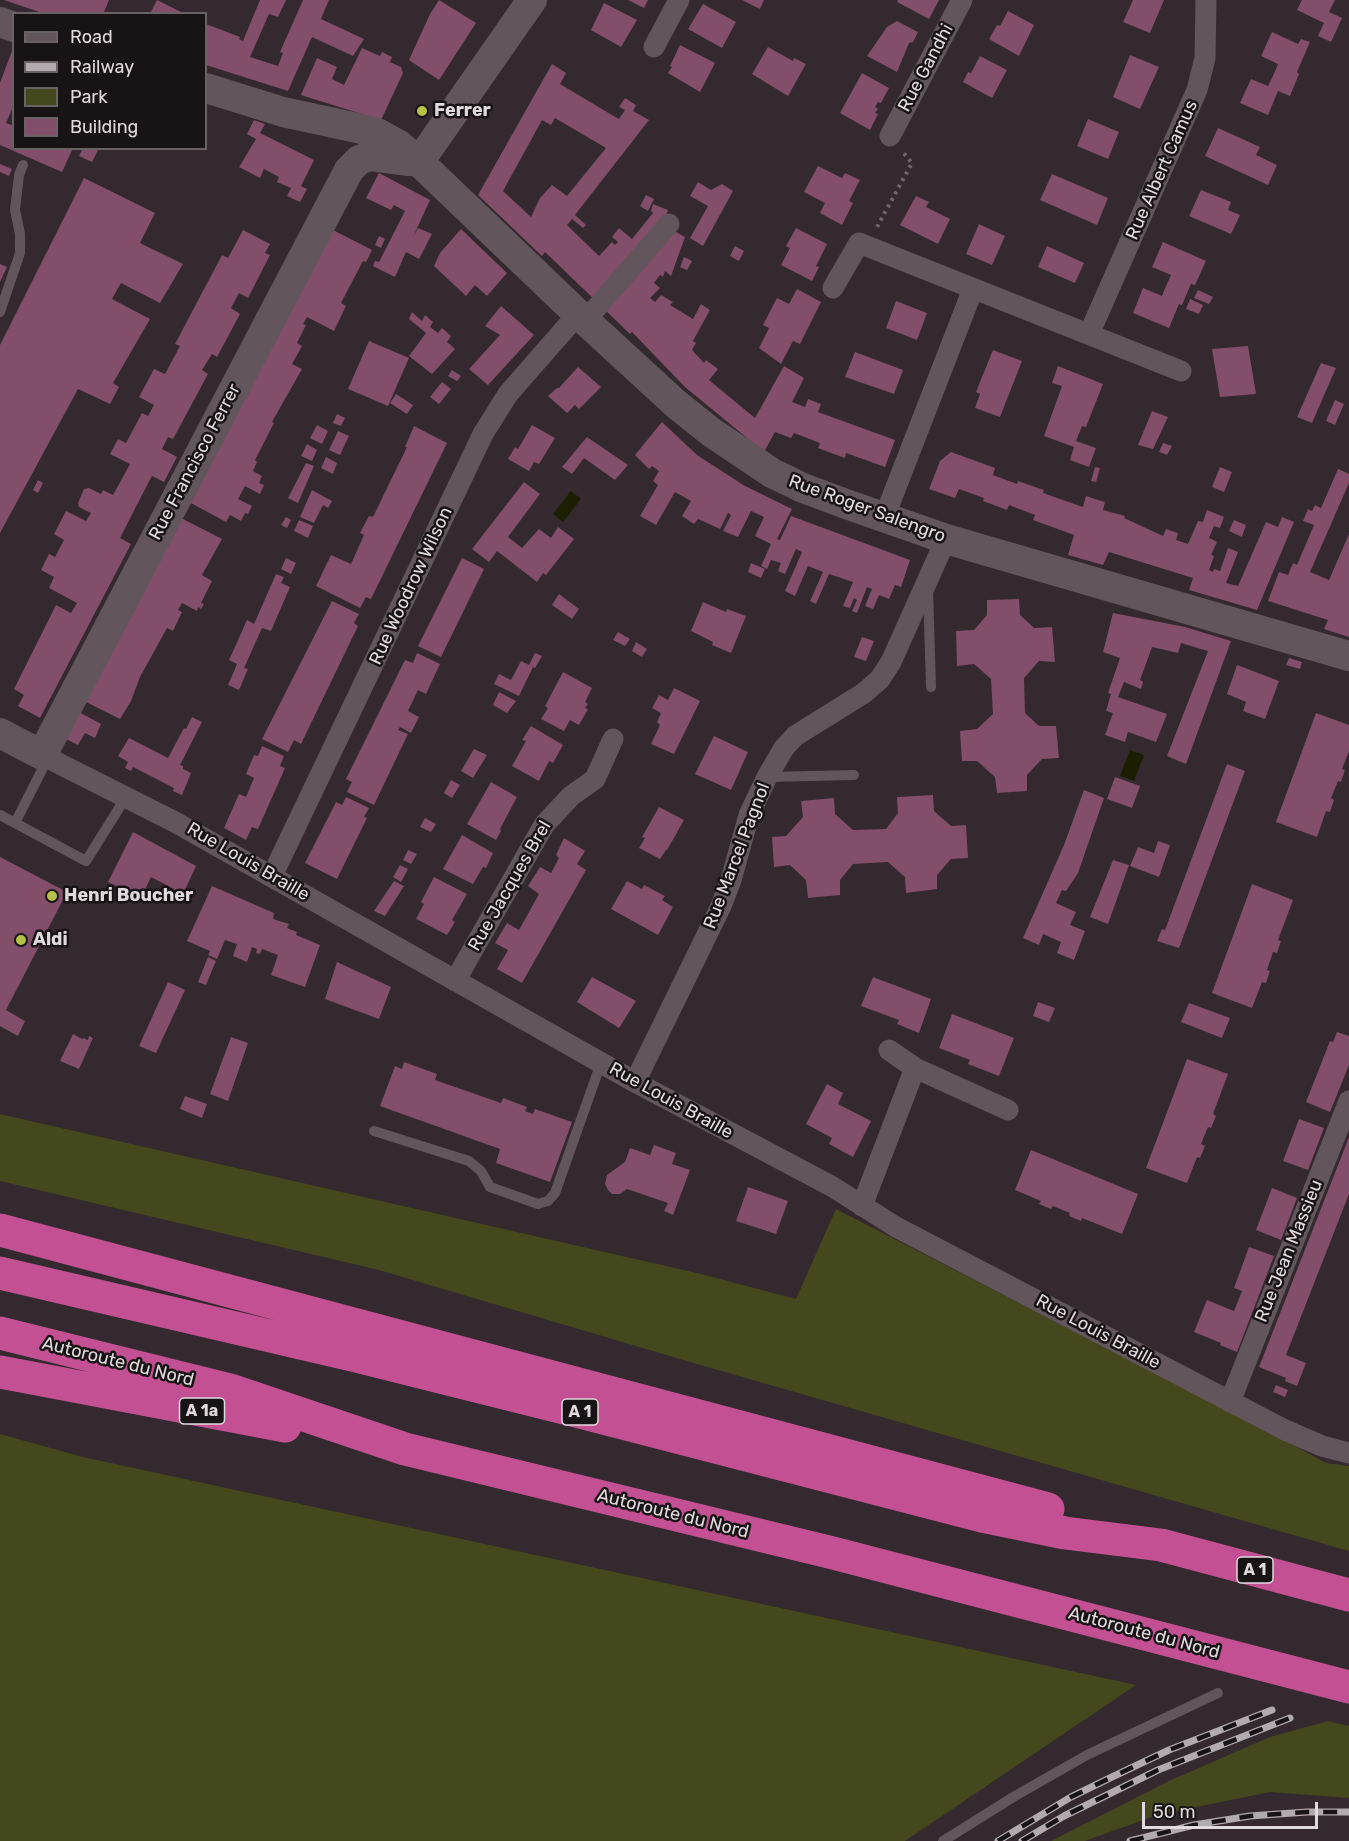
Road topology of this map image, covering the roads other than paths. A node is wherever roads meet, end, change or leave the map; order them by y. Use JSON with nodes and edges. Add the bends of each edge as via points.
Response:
{"nodes":[{"id":1,"x":513,"y":0,"type":"edge"},
{"id":2,"x":532,"y":0,"type":"edge"},
{"id":3,"x":678,"y":0,"type":"edge"},
{"id":4,"x":962,"y":0,"type":"edge"},
{"id":5,"x":1206,"y":0,"type":"edge"},
{"id":6,"x":654,"y":47,"type":"dead end"},
{"id":7,"x":207,"y":88,"type":"edge"},
{"id":8,"x":284,"y":112,"type":"junction"},
{"id":9,"x":890,"y":136,"type":"road end"},
{"id":10,"x":392,"y":141,"type":"junction"},
{"id":11,"x":416,"y":159,"type":"junction"},
{"id":12,"x":23,"y":165,"type":"dead end"},
{"id":13,"x":349,"y":170,"type":"junction"},
{"id":14,"x":669,"y":225,"type":"dead end"},
{"id":15,"x":833,"y":288,"type":"dead end"},
{"id":16,"x":973,"y":289,"type":"junction"},
{"id":17,"x":0,"y":312,"type":"edge"},
{"id":18,"x":582,"y":318,"type":"junction"},
{"id":19,"x":1089,"y":333,"type":"junction"},
{"id":20,"x":1181,"y":371,"type":"dead end"},
{"id":21,"x":884,"y":518,"type":"junction"},
{"id":22,"x":946,"y":538,"type":"junction"},
{"id":23,"x":928,"y":581,"type":"junction"},
{"id":24,"x":1349,"y":656,"type":"edge"},
{"id":25,"x":931,"y":687,"type":"dead end"},
{"id":26,"x":0,"y":733,"type":"edge"},
{"id":27,"x":613,"y":739,"type":"dead end"},
{"id":28,"x":45,"y":756,"type":"junction"},
{"id":29,"x":854,"y":775,"type":"dead end"},
{"id":30,"x":767,"y":777,"type":"junction"},
{"id":31,"x":126,"y":797,"type":"junction"},
{"id":32,"x":0,"y":815,"type":"edge"},
{"id":33,"x":15,"y":823,"type":"junction"},
{"id":34,"x":273,"y":876,"type":"junction"},
{"id":35,"x":455,"y":981,"type":"junction"},
{"id":36,"x":889,"y":1050,"type":"dead end"},
{"id":37,"x":601,"y":1063,"type":"junction"},
{"id":38,"x":915,"y":1068,"type":"junction"},
{"id":39,"x":635,"y":1083,"type":"junction"},
{"id":40,"x":1349,"y":1101,"type":"edge"},
{"id":41,"x":1008,"y":1110,"type":"dead end"},
{"id":42,"x":374,"y":1131,"type":"dead end"},
{"id":43,"x":862,"y":1206,"type":"junction"},
{"id":44,"x":6,"y":1230,"type":"edge"},
{"id":45,"x":0,"y":1273,"type":"edge"},
{"id":46,"x":0,"y":1333,"type":"edge"},
{"id":47,"x":0,"y":1372,"type":"edge"},
{"id":48,"x":1230,"y":1401,"type":"junction"},
{"id":49,"x":405,"y":1449,"type":"junction"},
{"id":50,"x":1349,"y":1453,"type":"edge"},
{"id":51,"x":1161,"y":1545,"type":"junction"},
{"id":52,"x":1349,"y":1595,"type":"edge"},
{"id":53,"x":1349,"y":1687,"type":"edge"},
{"id":54,"x":1218,"y":1693,"type":"dead end"},
{"id":55,"x":943,"y":1841,"type":"edge"}],
"edges":[{"from":1,"to":10,"type":"street","via":[[429,123],[412,138]]},
{"from":2,"to":11,"type":"street","via":[[430,149]]},
{"from":3,"to":6,"type":"street"},
{"from":4,"to":9,"type":"street","name":"Rue Gandhi"},
{"from":5,"to":19,"type":"street","name":"Rue Albert Camus","via":[[1201,80]]},
{"from":7,"to":8,"type":"street","name":"Rue Roger Salengro"},
{"from":8,"to":10,"type":"street","name":"Rue Roger Salengro","via":[[362,129]]},
{"from":8,"to":13,"type":"street","name":"Rue Roger Salengro","via":[[342,138],[350,155]]},
{"from":10,"to":11,"type":"street","name":"Rue Roger Salengro"},
{"from":11,"to":13,"type":"street","via":[[370,156]]},
{"from":11,"to":18,"type":"street","name":"Rue Roger Salengro"},
{"from":12,"to":17,"type":"lane","via":[[15,210],[20,254]]},
{"from":13,"to":28,"type":"street","name":"Rue Francisco Ferrer"},
{"from":14,"to":18,"type":"street","name":"Rue Woodrow Wilson"},
{"from":15,"to":16,"type":"street","via":[[859,243]]},
{"from":16,"to":19,"type":"street"},
{"from":16,"to":21,"type":"street"},
{"from":18,"to":21,"type":"street","name":"Rue Roger Salengro","via":[[676,404],[745,457],[803,488]]},
{"from":18,"to":34,"type":"street","name":"Rue Woodrow Wilson","via":[[508,394],[483,434]]},
{"from":19,"to":20,"type":"street"},
{"from":21,"to":22,"type":"street","name":"Rue Roger Salengro"},
{"from":22,"to":23,"type":"street","name":"Rue Marcel Pagnol"},
{"from":22,"to":24,"type":"street","name":"Rue Roger Salengro"},
{"from":23,"to":25,"type":"lane"},
{"from":23,"to":30,"type":"street","name":"Rue Marcel Pagnol","via":[[880,679],[795,736]]},
{"from":26,"to":28,"type":"street","name":"Rue Louis Braille"},
{"from":27,"to":35,"type":"street","name":"Rue Jacques Brel","via":[[595,779],[565,801],[538,835]]},
{"from":28,"to":31,"type":"street","name":"Rue Louis Braille"},
{"from":28,"to":33,"type":"lane"},
{"from":29,"to":30,"type":"lane"},
{"from":30,"to":39,"type":"street","name":"Rue Marcel Pagnol","via":[[748,815],[721,906]]},
{"from":31,"to":33,"type":"lane","via":[[86,861]]},
{"from":31,"to":34,"type":"street","name":"Rue Louis Braille"},
{"from":32,"to":33,"type":"lane"},
{"from":34,"to":35,"type":"street","name":"Rue Louis Braille"},
{"from":35,"to":37,"type":"street","name":"Rue Louis Braille"},
{"from":36,"to":38,"type":"street"},
{"from":37,"to":39,"type":"street","name":"Rue Louis Braille"},
{"from":37,"to":42,"type":"lane","via":[[555,1193],[538,1204],[490,1187],[469,1161]]},
{"from":38,"to":41,"type":"street"},
{"from":38,"to":43,"type":"street"},
{"from":39,"to":43,"type":"street","name":"Rue Louis Braille"},
{"from":40,"to":48,"type":"street","name":"Rue Jean Massieu"},
{"from":43,"to":48,"type":"street","name":"Rue Louis Braille"},
{"from":44,"to":51,"type":"highway","via":[[1003,1496],[1098,1522]]},
{"from":45,"to":51,"type":"highway","number":"A 1","via":[[367,1359],[982,1516],[1065,1533]]},
{"from":46,"to":49,"type":"highway","name":"Autoroute du Nord","via":[[230,1390]]},
{"from":47,"to":49,"type":"highway","number":"A 1a"},
{"from":48,"to":50,"type":"street","name":"Rue Louis Braille","via":[[1305,1439]]},
{"from":49,"to":53,"type":"highway","name":"Autoroute du Nord","via":[[833,1552]]},
{"from":51,"to":52,"type":"highway","number":"A 1"},
{"from":54,"to":55,"type":"lane","via":[[1087,1755]]}]}
